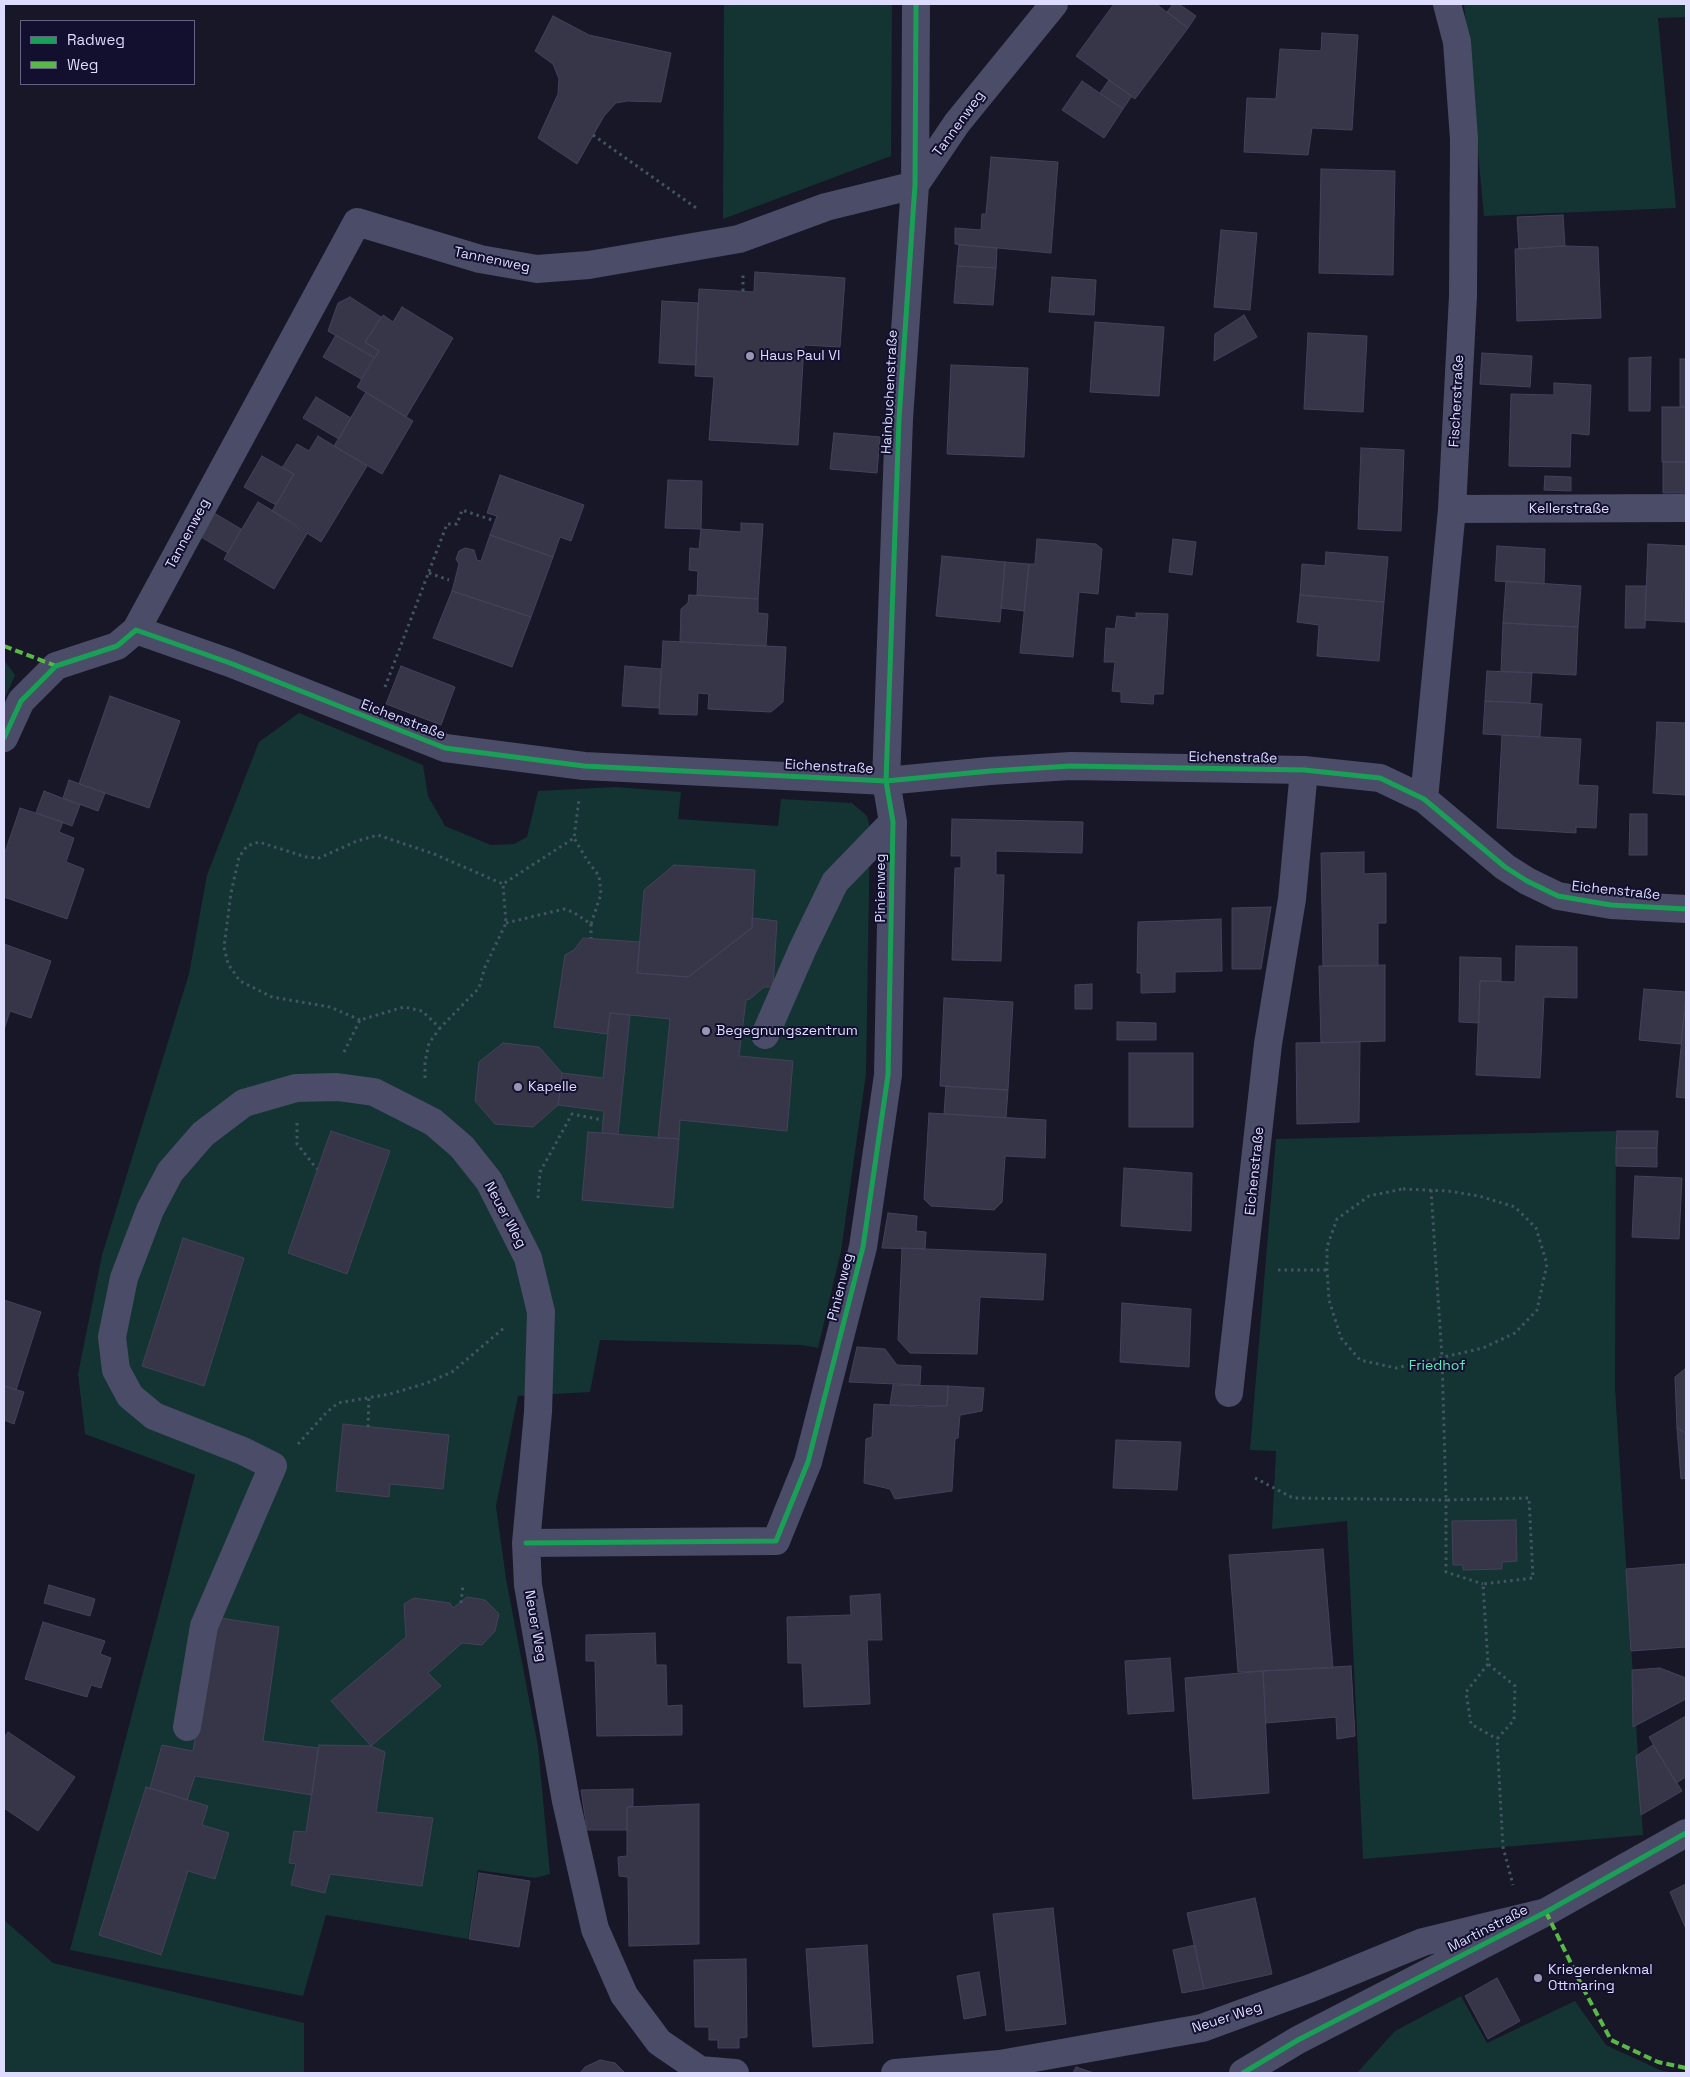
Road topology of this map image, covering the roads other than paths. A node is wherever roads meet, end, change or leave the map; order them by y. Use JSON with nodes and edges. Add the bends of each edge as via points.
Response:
{"nodes":[{"id":1,"x":916,"y":4,"type":"edge"},
{"id":2,"x":1054,"y":4,"type":"edge"},
{"id":3,"x":1447,"y":4,"type":"edge"},
{"id":4,"x":915,"y":185,"type":"junction"},
{"id":5,"x":1686,"y":508,"type":"edge"},
{"id":6,"x":1452,"y":509,"type":"junction"},
{"id":7,"x":136,"y":630,"type":"junction"},
{"id":8,"x":4,"y":738,"type":"edge"},
{"id":9,"x":1304,"y":770,"type":"junction"},
{"id":10,"x":886,"y":781,"type":"junction"},
{"id":11,"x":1424,"y":799,"type":"junction"},
{"id":12,"x":893,"y":822,"type":"junction"},
{"id":13,"x":1686,"y":909,"type":"edge"},
{"id":14,"x":765,"y":1035,"type":"dead end"},
{"id":15,"x":1229,"y":1393,"type":"dead end"},
{"id":16,"x":526,"y":1543,"type":"junction"},
{"id":17,"x":187,"y":1727,"type":"dead end"},
{"id":18,"x":1686,"y":1833,"type":"edge"},
{"id":19,"x":1534,"y":1915,"type":"junction"},
{"id":20,"x":735,"y":2073,"type":"edge"},
{"id":21,"x":895,"y":2073,"type":"edge"},
{"id":22,"x":1243,"y":2073,"type":"edge"}],
"edges":[{"from":1,"to":4,"type":"street","name":"Hainbuchenstraße"},
{"from":2,"to":4,"type":"street","name":"Tannenweg","via":[[956,123]]},
{"from":3,"to":6,"type":"street","name":"Fischerstraße","via":[[1457,42],[1464,139],[1463,296]]},
{"from":4,"to":7,"type":"street","name":"Tannenweg","via":[[826,207],[739,239],[589,265],[537,269],[480,259],[357,222]]},
{"from":4,"to":10,"type":"street","name":"Hainbuchenstraße","via":[[899,419]]},
{"from":5,"to":6,"type":"street","name":"Kellerstraße"},
{"from":6,"to":11,"type":"street","name":"Fischerstraße"},
{"from":7,"to":8,"type":"street","via":[[117,646],[56,666],[21,701]]},
{"from":7,"to":10,"type":"street","name":"Eichenstraße","via":[[230,663],[445,748],[584,766]]},
{"from":9,"to":10,"type":"street","name":"Eichenstraße","via":[[1071,766]]},
{"from":9,"to":11,"type":"street","name":"Eichenstraße","via":[[1380,778]]},
{"from":9,"to":15,"type":"street","name":"Eichenstraße","via":[[1292,899],[1268,1044]]},
{"from":10,"to":12,"type":"street","name":"Pinienweg"},
{"from":11,"to":13,"type":"street","name":"Eichenstraße","via":[[1505,867],[1558,896],[1611,905]]},
{"from":12,"to":14,"type":"street","via":[[836,882]]},
{"from":12,"to":16,"type":"street","name":"Pinienweg","via":[[888,1075],[863,1247],[808,1462],[776,1541]]},
{"from":16,"to":17,"type":"street","name":"Neuer Weg","via":[[538,1412],[540,1312],[528,1258],[489,1182],[462,1147],[433,1122],[374,1092],[336,1087],[296,1088],[244,1104],[203,1134],[170,1172],[150,1210],[124,1278],[112,1337],[116,1370],[130,1396],[154,1416],[273,1466],[204,1626]]},
{"from":16,"to":20,"type":"street","name":"Neuer Weg","via":[[528,1585],[556,1745],[595,1929],[624,1995],[659,2042],[700,2070]]},
{"from":18,"to":19,"type":"street","name":"Martinstraße"},
{"from":19,"to":21,"type":"street","name":"Neuer Weg","via":[[1423,1942],[1202,2028],[1000,2064]]},
{"from":19,"to":22,"type":"street","name":"Martinstraße","via":[[1298,2040]]}]}
